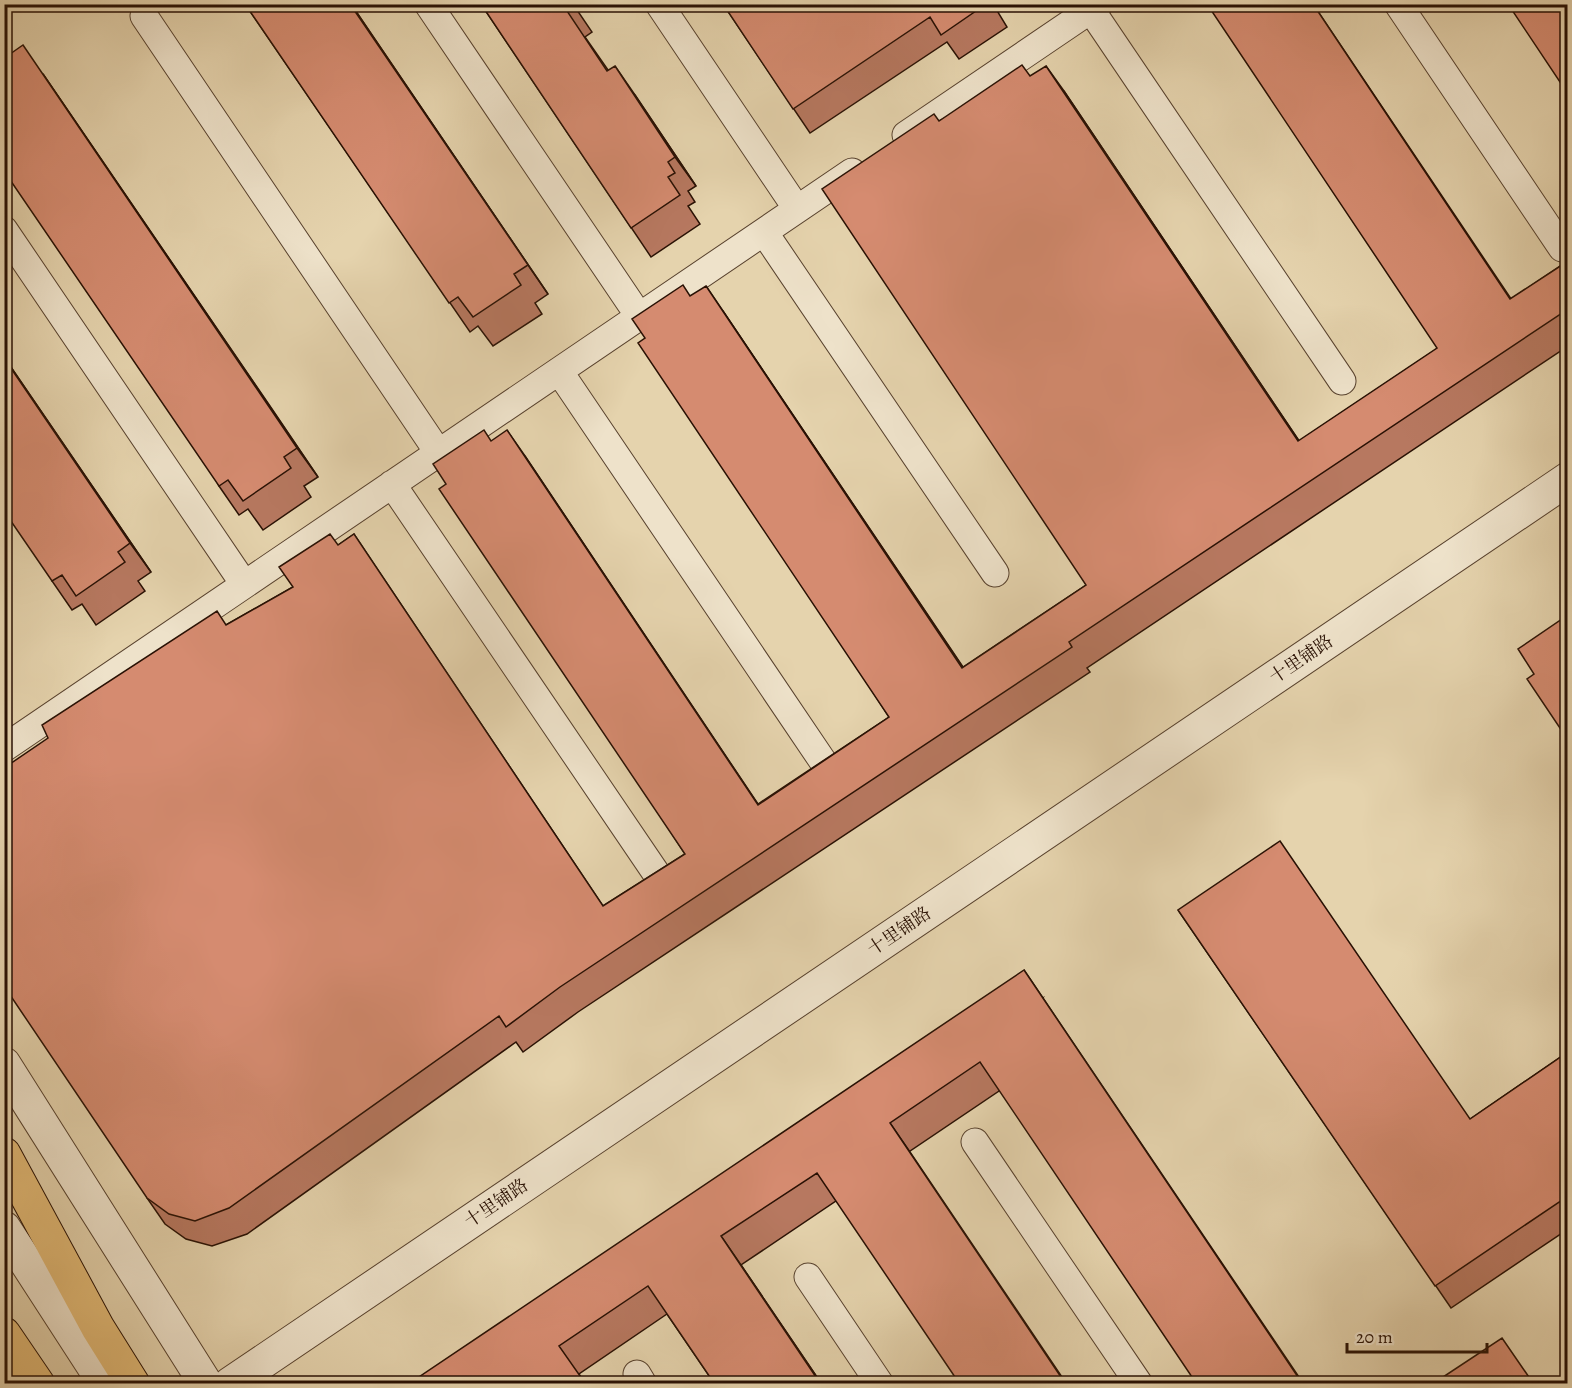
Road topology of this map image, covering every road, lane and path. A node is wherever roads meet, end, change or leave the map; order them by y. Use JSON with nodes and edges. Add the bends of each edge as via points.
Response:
{"nodes":[{"id":1,"x":428,"y":4,"type":"edge"},
{"id":2,"x":659,"y":4,"type":"edge"},
{"id":3,"x":1398,"y":4,"type":"edge"},
{"id":4,"x":1095,"y":7,"type":"edge"},
{"id":5,"x":144,"y":16,"type":"dead end"},
{"id":6,"x":797,"y":209,"type":"junction"},
{"id":7,"x":4,"y":230,"type":"edge"},
{"id":8,"x":764,"y":231,"type":"junction"},
{"id":9,"x":1562,"y":248,"type":"dead end"},
{"id":10,"x":639,"y":316,"type":"junction"},
{"id":11,"x":559,"y":371,"type":"junction"},
{"id":12,"x":1342,"y":381,"type":"dead end"},
{"id":13,"x":438,"y":452,"type":"junction"},
{"id":14,"x":1568,"y":479,"type":"edge"},
{"id":15,"x":392,"y":484,"type":"junction"},
{"id":16,"x":995,"y":573,"type":"dead end"},
{"id":17,"x":244,"y":584,"type":"junction"},
{"id":18,"x":4,"y":748,"type":"edge"},
{"id":19,"x":822,"y":759,"type":"edge"},
{"id":20,"x":656,"y":873,"type":"edge"},
{"id":21,"x":4,"y":1064,"type":"edge"},
{"id":22,"x":975,"y":1142,"type":"dead end"},
{"id":23,"x":4,"y":1154,"type":"edge"},
{"id":24,"x":4,"y":1228,"type":"edge"},
{"id":25,"x":808,"y":1276,"type":"dead end"},
{"id":26,"x":4,"y":1334,"type":"edge"},
{"id":27,"x":38,"y":1383,"type":"edge"},
{"id":28,"x":105,"y":1383,"type":"edge"},
{"id":29,"x":133,"y":1383,"type":"edge"},
{"id":30,"x":206,"y":1383,"type":"edge"},
{"id":31,"x":230,"y":1383,"type":"edge"},
{"id":32,"x":880,"y":1383,"type":"edge"},
{"id":33,"x":1138,"y":1383,"type":"edge"}],
"edges":[{"from":1,"to":10,"type":"lane"},
{"from":2,"to":6,"type":"lane"},
{"from":3,"to":9,"type":"lane"},
{"from":4,"to":6,"type":"lane"},
{"from":4,"to":12,"type":"lane"},
{"from":5,"to":13,"type":"lane"},
{"from":6,"to":8,"type":"lane"},
{"from":7,"to":17,"type":"lane"},
{"from":8,"to":10,"type":"lane"},
{"from":8,"to":16,"type":"lane"},
{"from":10,"to":11,"type":"lane"},
{"from":11,"to":13,"type":"lane"},
{"from":11,"to":19,"type":"lane"},
{"from":13,"to":15,"type":"lane"},
{"from":14,"to":31,"type":"street","name":"十里铺路"},
{"from":15,"to":17,"type":"lane"},
{"from":15,"to":20,"type":"lane"},
{"from":17,"to":18,"type":"lane"},
{"from":21,"to":30,"type":"street"},
{"from":22,"to":33,"type":"lane"},
{"from":23,"to":29,"type":"highway","via":[[98,1328]]},
{"from":24,"to":28,"type":"street"},
{"from":25,"to":32,"type":"lane"},
{"from":26,"to":27,"type":"highway"}]}
